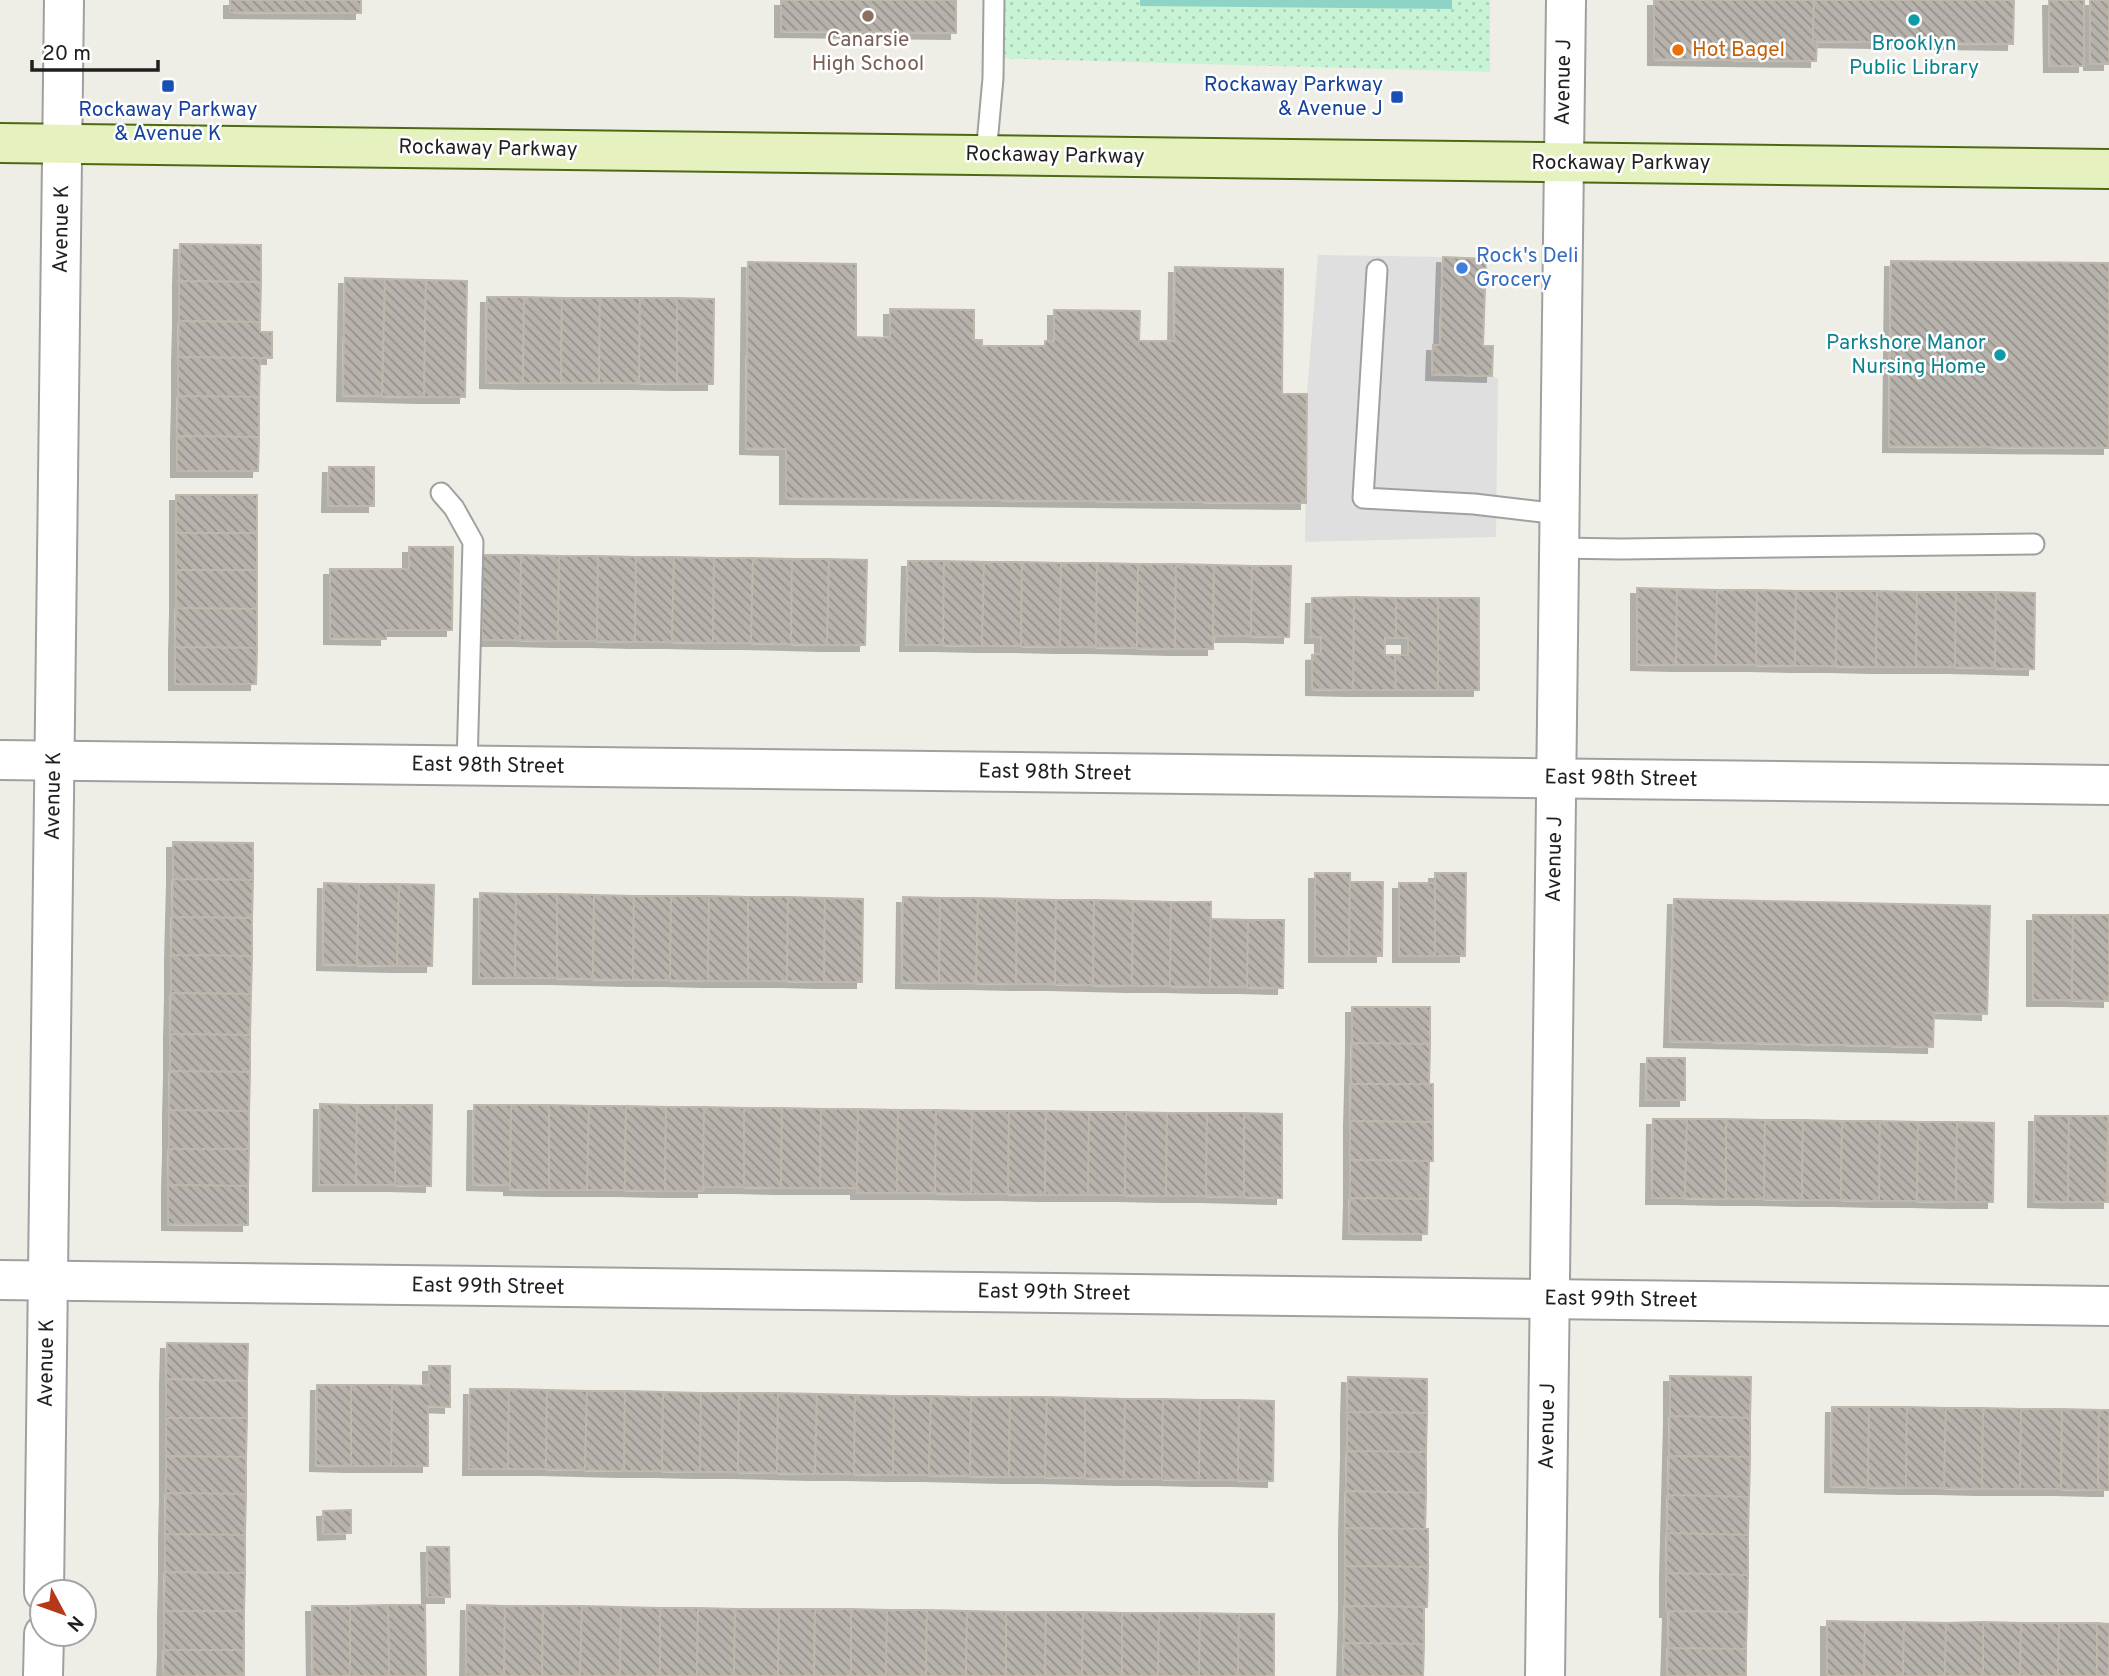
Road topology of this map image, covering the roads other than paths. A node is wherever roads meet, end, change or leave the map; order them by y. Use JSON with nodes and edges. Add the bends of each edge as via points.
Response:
{"nodes":[{"id":1,"x":64,"y":0,"type":"edge"},
{"id":2,"x":995,"y":0,"type":"edge"},
{"id":3,"x":1566,"y":0,"type":"edge"},
{"id":4,"x":0,"y":143,"type":"edge"},
{"id":5,"x":63,"y":144,"type":"junction"},
{"id":6,"x":986,"y":155,"type":"junction"},
{"id":7,"x":1563,"y":162,"type":"junction"},
{"id":8,"x":2109,"y":169,"type":"edge"},
{"id":9,"x":1377,"y":270,"type":"dead end"},
{"id":10,"x":441,"y":493,"type":"dead end"},
{"id":11,"x":1559,"y":531,"type":"junction"},
{"id":12,"x":2034,"y":544,"type":"dead end"},
{"id":13,"x":0,"y":760,"type":"edge"},
{"id":14,"x":54,"y":761,"type":"junction"},
{"id":15,"x":467,"y":766,"type":"junction"},
{"id":16,"x":1556,"y":779,"type":"junction"},
{"id":17,"x":2109,"y":785,"type":"edge"},
{"id":18,"x":0,"y":1280,"type":"edge"},
{"id":19,"x":48,"y":1281,"type":"junction"},
{"id":20,"x":1550,"y":1300,"type":"junction"},
{"id":21,"x":2109,"y":1306,"type":"edge"},
{"id":22,"x":44,"y":1578,"type":"edge"},
{"id":23,"x":44,"y":1648,"type":"edge"},
{"id":24,"x":43,"y":1676,"type":"edge"},
{"id":25,"x":1545,"y":1676,"type":"edge"}],
"edges":[{"from":1,"to":5,"type":"street","name":"Avenue K"},
{"from":2,"to":6,"type":"lane"},
{"from":3,"to":7,"type":"street","name":"Avenue J"},
{"from":4,"to":5,"type":"main road","name":"Rockaway Parkway"},
{"from":5,"to":6,"type":"main road","name":"Rockaway Parkway"},
{"from":5,"to":14,"type":"street","name":"Avenue K"},
{"from":6,"to":7,"type":"main road","name":"Rockaway Parkway"},
{"from":7,"to":8,"type":"main road","name":"Rockaway Parkway"},
{"from":7,"to":11,"type":"street","name":"Avenue J"},
{"from":9,"to":11,"type":"lane","via":[[1363,498],[1474,504]]},
{"from":10,"to":15,"type":"lane","via":[[472,542]]},
{"from":11,"to":12,"type":"lane","via":[[1621,550]]},
{"from":11,"to":16,"type":"street","name":"Avenue J"},
{"from":13,"to":14,"type":"street","name":"East 98th Street"},
{"from":14,"to":15,"type":"street","name":"East 98th Street"},
{"from":14,"to":19,"type":"street","name":"Avenue K"},
{"from":15,"to":16,"type":"street","name":"East 98th Street"},
{"from":16,"to":17,"type":"street","name":"East 98th Street"},
{"from":16,"to":20,"type":"street","name":"Avenue J"},
{"from":18,"to":19,"type":"street","name":"East 99th Street"},
{"from":19,"to":20,"type":"street","name":"East 99th Street"},
{"from":19,"to":22,"type":"street","name":"Avenue K"},
{"from":20,"to":21,"type":"street","name":"East 99th Street"},
{"from":20,"to":25,"type":"street","name":"Avenue J"},
{"from":23,"to":24,"type":"street"}]}
